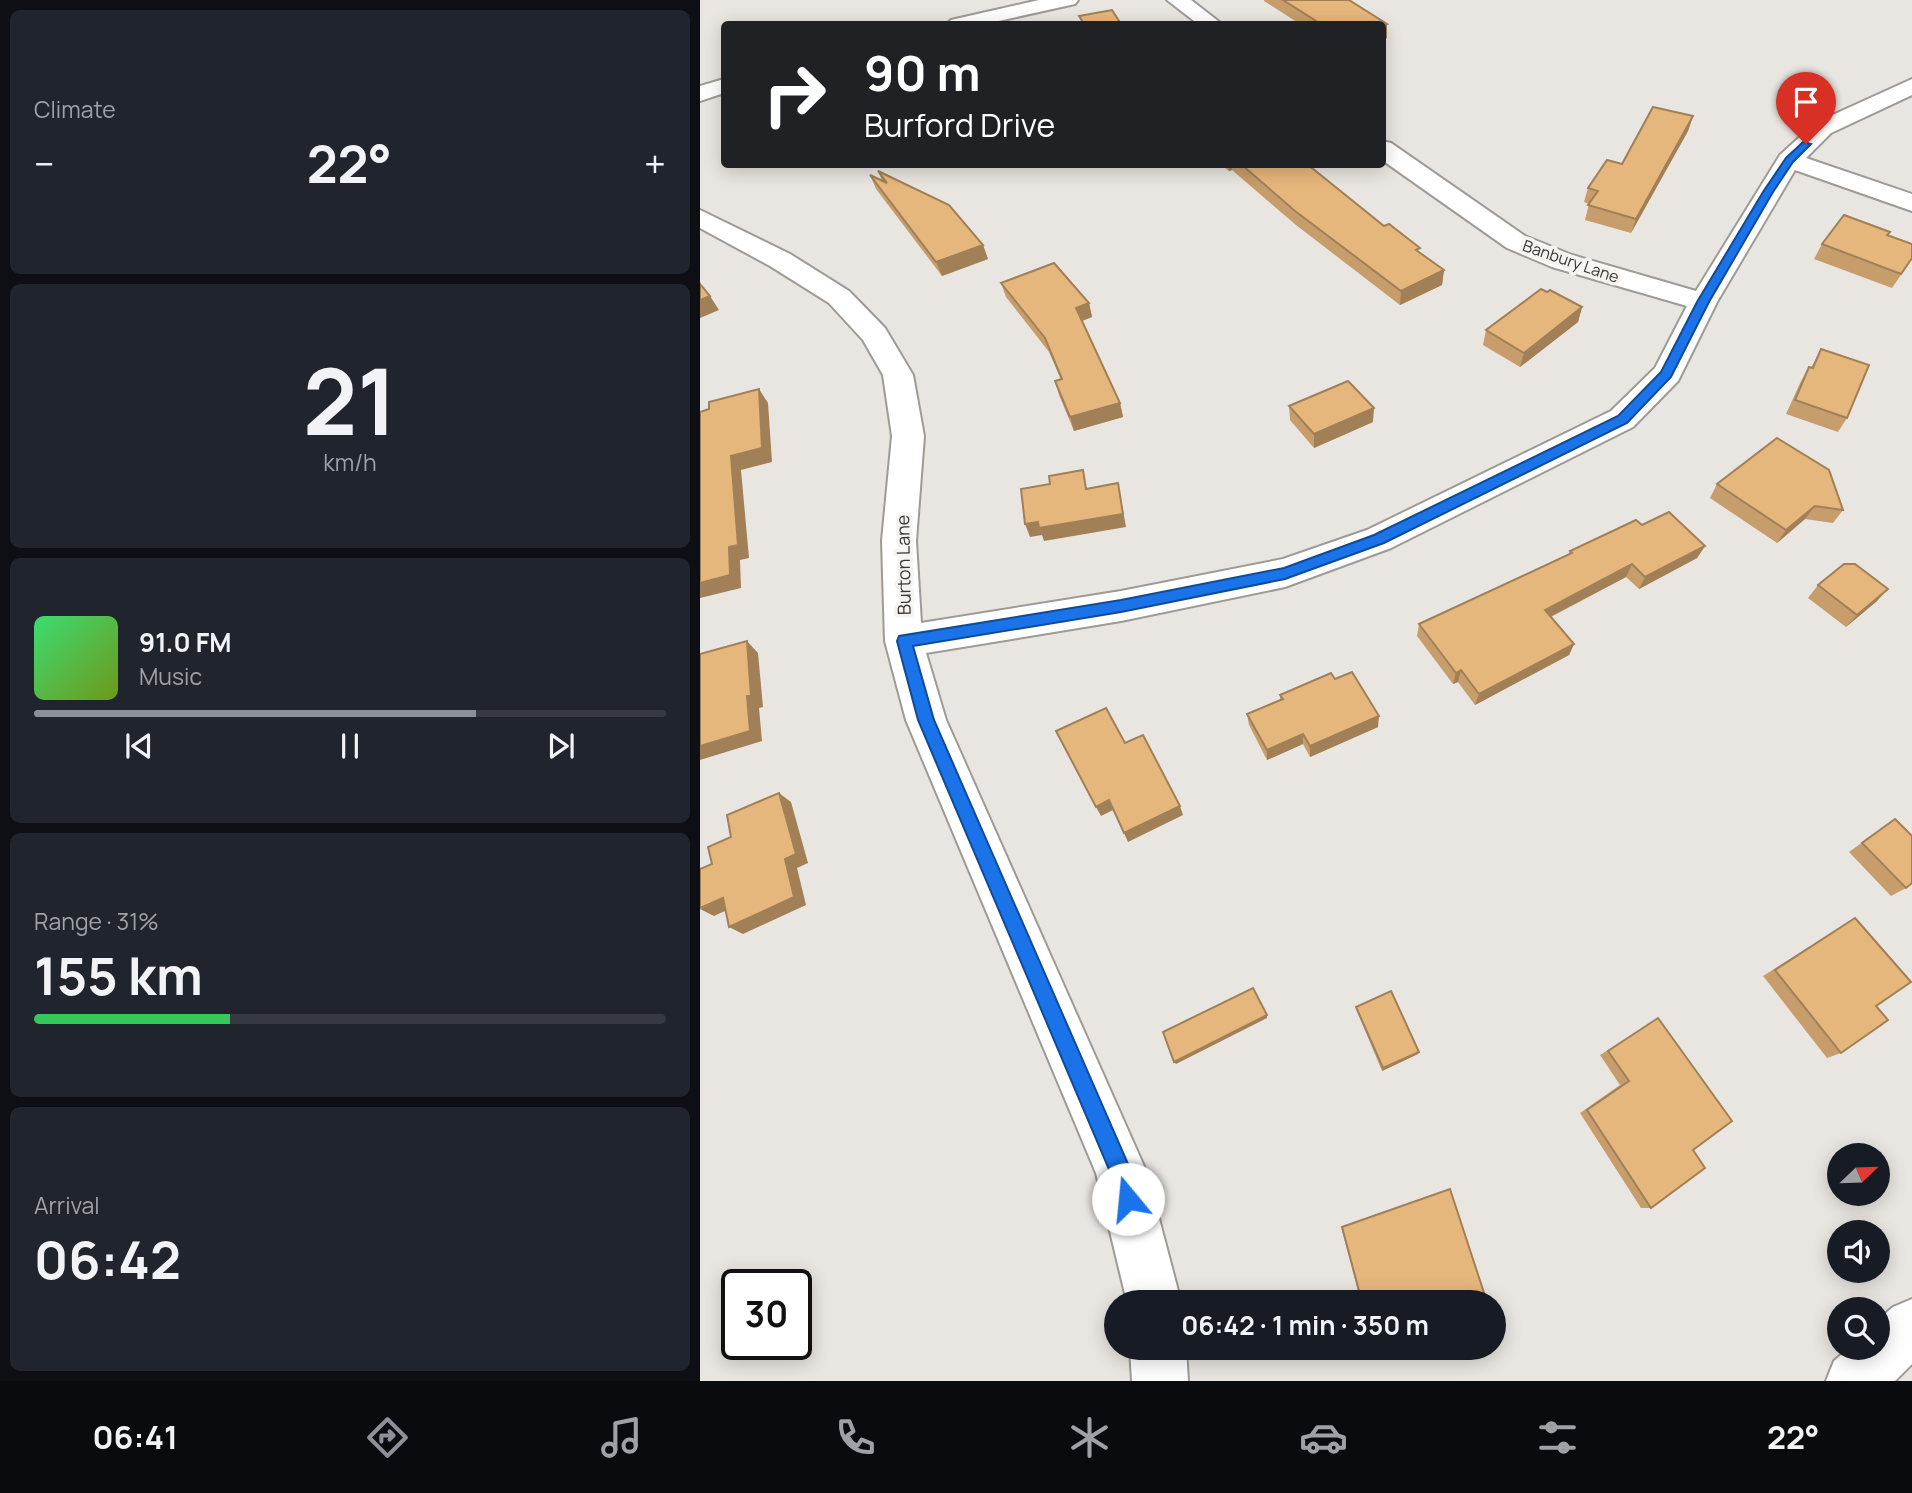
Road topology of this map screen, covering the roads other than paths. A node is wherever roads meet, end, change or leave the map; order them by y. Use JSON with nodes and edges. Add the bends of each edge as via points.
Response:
{"nodes":[{"id":1,"x":1068,"y":0,"type":"edge"},
{"id":2,"x":1177,"y":0,"type":"edge"},
{"id":3,"x":972,"y":21,"type":"edge"},
{"id":4,"x":1207,"y":21,"type":"edge"},
{"id":5,"x":1912,"y":86,"type":"edge"},
{"id":6,"x":721,"y":87,"type":"edge"},
{"id":7,"x":700,"y":94,"type":"edge"},
{"id":8,"x":1386,"y":151,"type":"edge"},
{"id":9,"x":1789,"y":160,"type":"junction"},
{"id":10,"x":1912,"y":204,"type":"edge"},
{"id":11,"x":700,"y":218,"type":"edge"},
{"id":12,"x":1703,"y":302,"type":"junction"},
{"id":13,"x":904,"y":641,"type":"junction"},
{"id":14,"x":1151,"y":1290,"type":"edge"},
{"id":15,"x":1912,"y":1326,"type":"edge"},
{"id":16,"x":1159,"y":1360,"type":"edge"},
{"id":17,"x":1160,"y":1381,"type":"edge"},
{"id":18,"x":1854,"y":1381,"type":"edge"}],
"edges":[{"from":1,"to":3,"type":"street"},
{"from":2,"to":4,"type":"street"},
{"from":5,"to":9,"type":"street","via":[[1823,128]]},
{"from":6,"to":7,"type":"street"},
{"from":8,"to":12,"type":"street","name":"Banbury Lane","via":[[1516,242],[1562,261]]},
{"from":9,"to":10,"type":"street"},
{"from":9,"to":12,"type":"street"},
{"from":11,"to":13,"type":"street","name":"Burton Lane","via":[[839,297],[874,335],[898,375],[908,436],[899,541]]},
{"from":12,"to":13,"type":"street","via":[[1667,374],[1622,419],[1379,539],[1285,573],[1121,606]]},
{"from":13,"to":14,"type":"street","name":"Burton Lane","via":[[926,720],[1121,1173]]},
{"from":15,"to":18,"type":"street"},
{"from":16,"to":17,"type":"street"}]}
